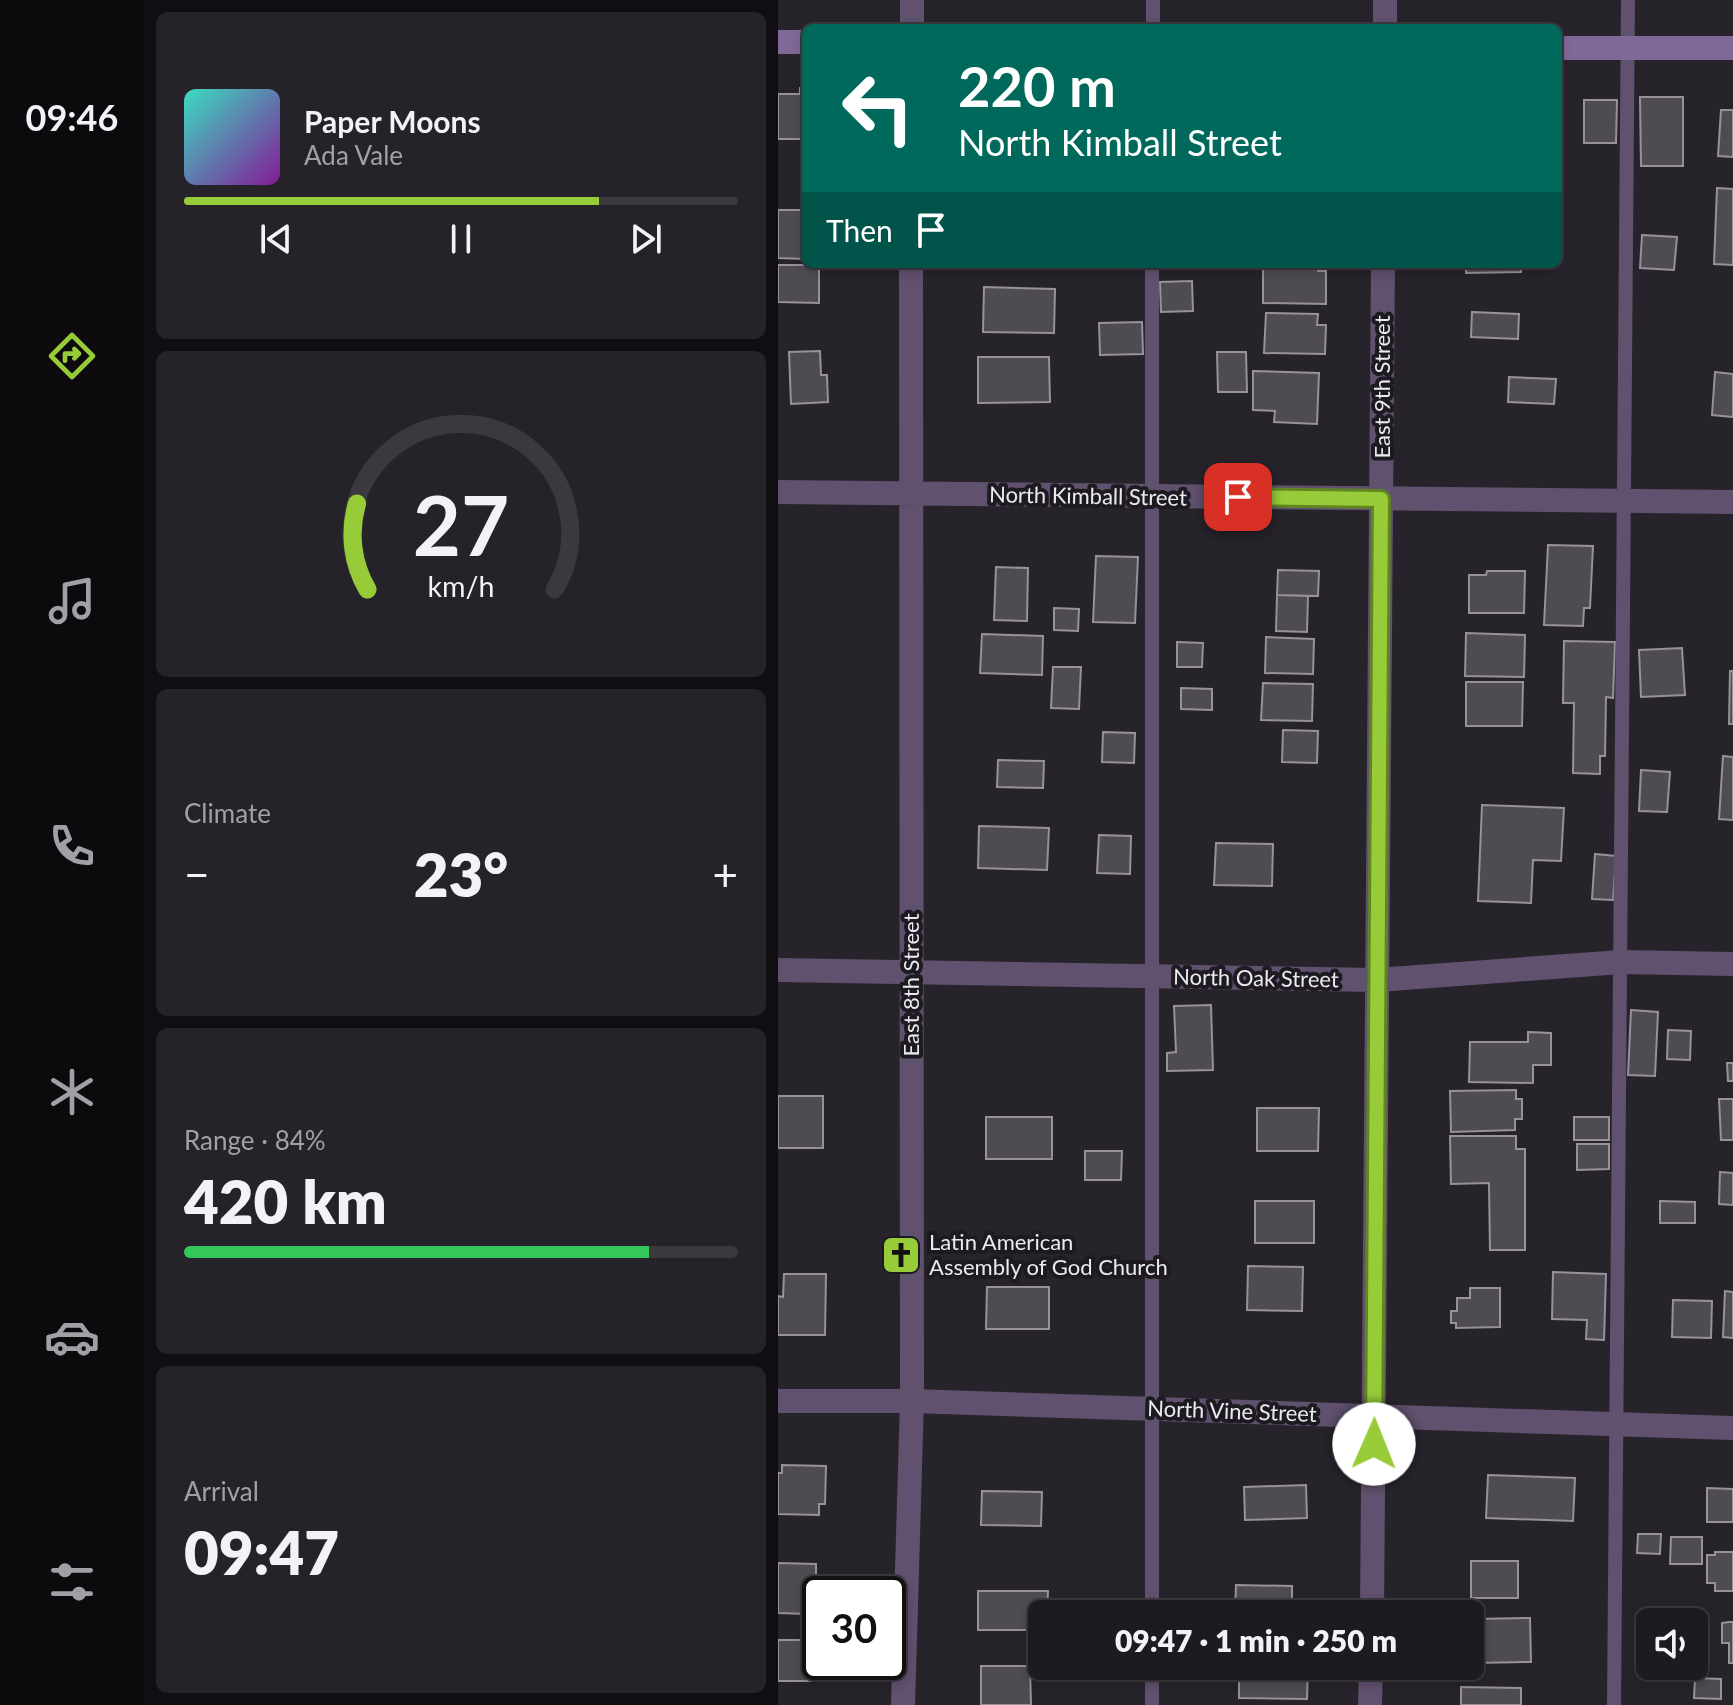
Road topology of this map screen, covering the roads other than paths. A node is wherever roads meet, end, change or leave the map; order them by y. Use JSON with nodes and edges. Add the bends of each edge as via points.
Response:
{"nodes":[{"id":1,"x":912,"y":0,"type":"edge"},
{"id":2,"x":1153,"y":0,"type":"edge"},
{"id":3,"x":1385,"y":0,"type":"edge"},
{"id":4,"x":1628,"y":0,"type":"edge"},
{"id":5,"x":912,"y":24,"type":"edge"},
{"id":6,"x":1153,"y":24,"type":"edge"},
{"id":7,"x":1385,"y":24,"type":"edge"},
{"id":8,"x":778,"y":42,"type":"edge"},
{"id":9,"x":802,"y":42,"type":"edge"},
{"id":10,"x":1562,"y":48,"type":"edge"},
{"id":11,"x":1627,"y":48,"type":"junction"},
{"id":12,"x":1733,"y":48,"type":"edge"},
{"id":13,"x":911,"y":268,"type":"edge"},
{"id":14,"x":1152,"y":268,"type":"edge"},
{"id":15,"x":1383,"y":268,"type":"edge"},
{"id":16,"x":778,"y":492,"type":"edge"},
{"id":17,"x":909,"y":494,"type":"junction"},
{"id":18,"x":1152,"y":497,"type":"junction"},
{"id":19,"x":1381,"y":499,"type":"junction"},
{"id":20,"x":1624,"y":501,"type":"junction"},
{"id":21,"x":1733,"y":502,"type":"edge"},
{"id":22,"x":1621,"y":962,"type":"junction"},
{"id":23,"x":1733,"y":964,"type":"edge"},
{"id":24,"x":778,"y":970,"type":"edge"},
{"id":25,"x":911,"y":972,"type":"junction"},
{"id":26,"x":1152,"y":976,"type":"junction"},
{"id":27,"x":1377,"y":980,"type":"junction"},
{"id":28,"x":778,"y":1401,"type":"edge"},
{"id":29,"x":912,"y":1401,"type":"junction"},
{"id":30,"x":1152,"y":1409,"type":"junction"},
{"id":31,"x":1375,"y":1416,"type":"junction"},
{"id":32,"x":1616,"y":1424,"type":"junction"},
{"id":33,"x":1733,"y":1428,"type":"edge"},
{"id":34,"x":1152,"y":1600,"type":"edge"},
{"id":35,"x":1372,"y":1600,"type":"edge"},
{"id":36,"x":1152,"y":1680,"type":"edge"},
{"id":37,"x":1371,"y":1680,"type":"edge"},
{"id":38,"x":903,"y":1705,"type":"edge"},
{"id":39,"x":1152,"y":1705,"type":"edge"},
{"id":40,"x":1370,"y":1705,"type":"edge"},
{"id":41,"x":1614,"y":1705,"type":"edge"}],
"edges":[{"from":1,"to":5,"type":"street"},
{"from":2,"to":6,"type":"lane"},
{"from":3,"to":7,"type":"street"},
{"from":4,"to":11,"type":"lane"},
{"from":8,"to":9,"type":"main road"},
{"from":10,"to":11,"type":"main road"},
{"from":11,"to":12,"type":"main road"},
{"from":11,"to":20,"type":"lane"},
{"from":13,"to":17,"type":"street","name":"East 8th Street"},
{"from":14,"to":18,"type":"lane"},
{"from":15,"to":19,"type":"street","name":"East 9th Street"},
{"from":16,"to":17,"type":"street","name":"North Kimball Street"},
{"from":17,"to":18,"type":"street","name":"North Kimball Street"},
{"from":17,"to":25,"type":"street","name":"East 8th Street"},
{"from":18,"to":19,"type":"street","name":"North Kimball Street"},
{"from":18,"to":26,"type":"lane"},
{"from":19,"to":20,"type":"street","name":"North Kimball Street"},
{"from":19,"to":27,"type":"street","name":"East 9th Street"},
{"from":20,"to":21,"type":"street","name":"North Kimball Street"},
{"from":20,"to":22,"type":"lane"},
{"from":22,"to":23,"type":"street","name":"North Oak Street"},
{"from":22,"to":27,"type":"street","name":"North Oak Street"},
{"from":22,"to":32,"type":"lane"},
{"from":24,"to":25,"type":"street","name":"North Oak Street"},
{"from":25,"to":26,"type":"street","name":"North Oak Street"},
{"from":25,"to":29,"type":"street","name":"East 8th Street"},
{"from":26,"to":27,"type":"street","name":"North Oak Street"},
{"from":26,"to":30,"type":"lane"},
{"from":27,"to":31,"type":"street","name":"East 9th Street"},
{"from":28,"to":29,"type":"street","name":"North Vine Street"},
{"from":29,"to":30,"type":"street","name":"North Vine Street"},
{"from":29,"to":38,"type":"street","name":"East 8th Street"},
{"from":30,"to":31,"type":"street","name":"North Vine Street"},
{"from":30,"to":34,"type":"lane"},
{"from":31,"to":32,"type":"street","name":"North Vine Street"},
{"from":31,"to":35,"type":"street","name":"East 9th Street"},
{"from":32,"to":33,"type":"street","name":"North Vine Street"},
{"from":32,"to":41,"type":"lane"},
{"from":36,"to":39,"type":"lane"},
{"from":37,"to":40,"type":"street"}]}
